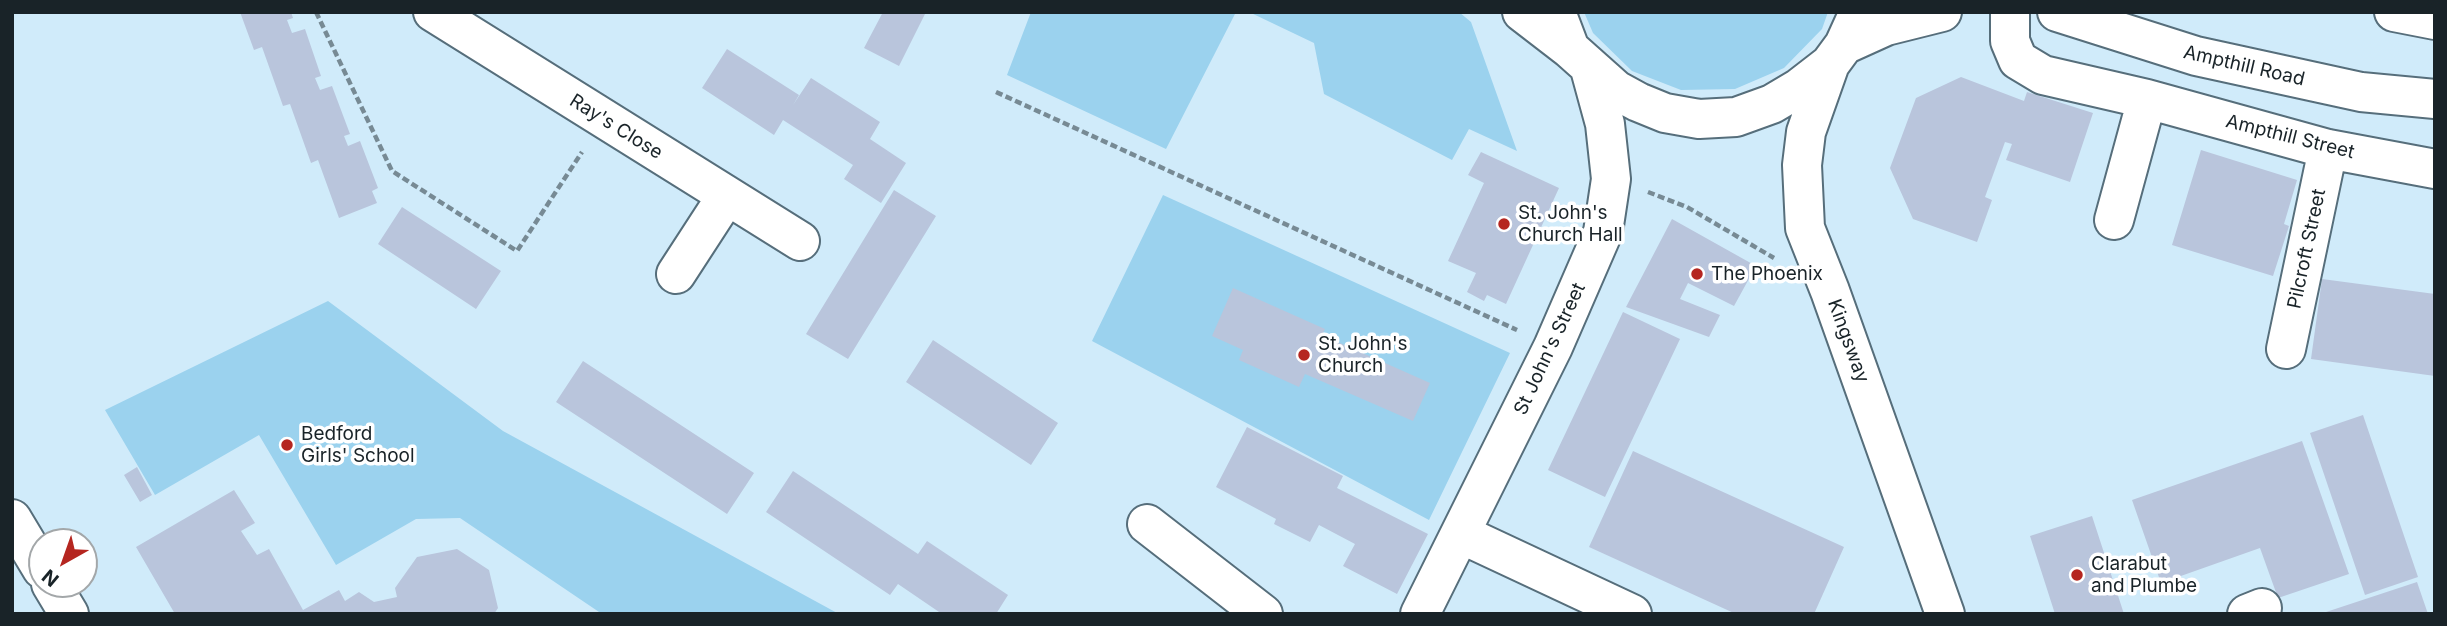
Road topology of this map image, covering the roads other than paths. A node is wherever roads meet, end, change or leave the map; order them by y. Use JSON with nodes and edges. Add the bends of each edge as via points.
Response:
{"nodes":[{"id":1,"x":433,"y":12,"type":"edge"},
{"id":2,"x":1522,"y":12,"type":"edge"},
{"id":3,"x":1556,"y":12,"type":"edge"},
{"id":4,"x":1942,"y":12,"type":"edge"},
{"id":5,"x":2010,"y":12,"type":"edge"},
{"id":6,"x":2057,"y":12,"type":"edge"},
{"id":7,"x":2394,"y":12,"type":"edge"},
{"id":8,"x":2435,"y":20,"type":"edge"},
{"id":9,"x":1844,"y":41,"type":"edge"},
{"id":10,"x":1580,"y":59,"type":"junction"},
{"id":11,"x":2147,"y":99,"type":"junction"},
{"id":12,"x":2435,"y":99,"type":"edge"},
{"id":13,"x":2328,"y":149,"type":"junction"},
{"id":14,"x":2435,"y":169,"type":"edge"},
{"id":15,"x":726,"y":197,"type":"junction"},
{"id":16,"x":2114,"y":219,"type":"dead end"},
{"id":17,"x":800,"y":241,"type":"dead end"},
{"id":18,"x":676,"y":274,"type":"dead end"},
{"id":19,"x":2286,"y":349,"type":"dead end"},
{"id":20,"x":12,"y":519,"type":"edge"},
{"id":21,"x":1147,"y":524,"type":"dead end"},
{"id":22,"x":1461,"y":534,"type":"junction"},
{"id":23,"x":28,"y":546,"type":"edge"},
{"id":24,"x":59,"y":598,"type":"edge"},
{"id":25,"x":69,"y":614,"type":"edge"},
{"id":26,"x":1264,"y":614,"type":"edge"},
{"id":27,"x":1420,"y":614,"type":"edge"},
{"id":28,"x":1632,"y":614,"type":"edge"},
{"id":29,"x":1945,"y":614,"type":"edge"}],
"edges":[{"from":1,"to":15,"type":"main road","name":"Ray's Close"},
{"from":2,"to":10,"type":"main road"},
{"from":3,"to":10,"type":"main road","name":"St John's Street"},
{"from":4,"to":9,"type":"main road"},
{"from":5,"to":11,"type":"main road","name":"Ampthill Street","via":[[2010,41],[2018,60],[2043,75]]},
{"from":6,"to":12,"type":"main road","name":"Ampthill Road","via":[[2196,56],[2361,92]]},
{"from":7,"to":8,"type":"main road"},
{"from":9,"to":10,"type":"main road","via":[[1799,88],[1736,117],[1699,119],[1665,113],[1616,90]]},
{"from":9,"to":29,"type":"main road","name":"Kingsway","via":[[1806,132],[1802,165],[1805,228]]},
{"from":10,"to":22,"type":"main road","name":"St John's Street","via":[[1605,124],[1611,178],[1603,232]]},
{"from":11,"to":13,"type":"main road","name":"Ampthill Street"},
{"from":11,"to":16,"type":"main road"},
{"from":13,"to":14,"type":"main road","name":"Ampthill Street"},
{"from":13,"to":19,"type":"main road","name":"Pilcroft Street"},
{"from":15,"to":17,"type":"main road","name":"Ray's Close"},
{"from":15,"to":18,"type":"main road"},
{"from":20,"to":23,"type":"main road"},
{"from":21,"to":26,"type":"main road"},
{"from":22,"to":27,"type":"main road","name":"St John's Street"},
{"from":22,"to":28,"type":"main road"},
{"from":24,"to":25,"type":"main road"}]}
